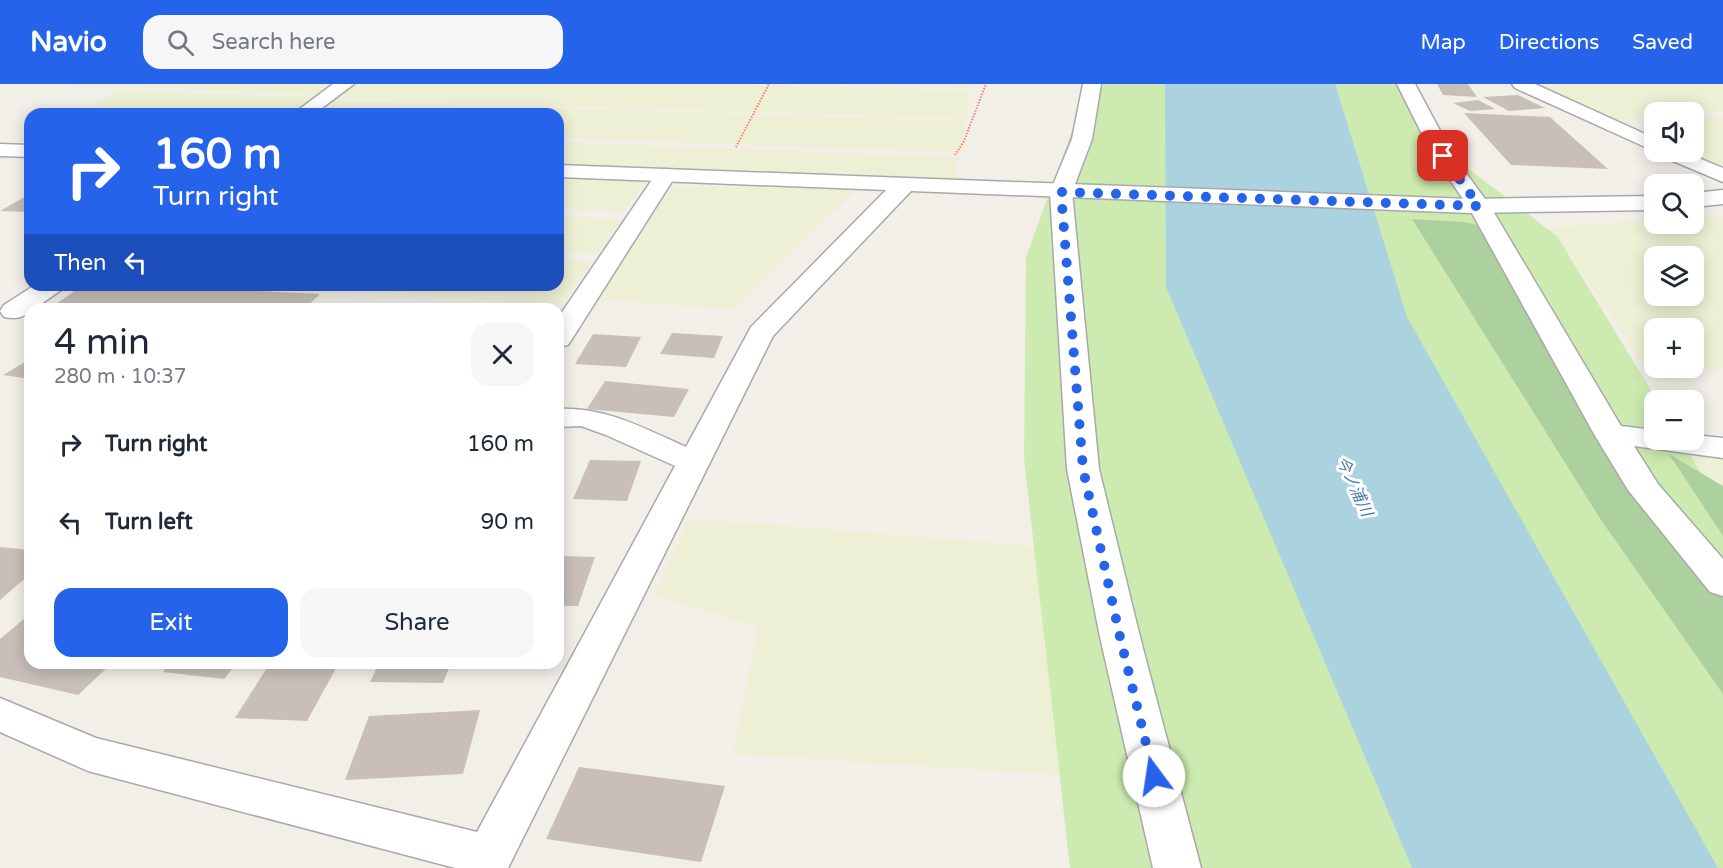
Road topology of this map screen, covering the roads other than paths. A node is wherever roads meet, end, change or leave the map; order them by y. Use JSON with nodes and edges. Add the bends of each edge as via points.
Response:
{"nodes":[{"id":1,"x":345,"y":84,"type":"edge"},
{"id":2,"x":1092,"y":84,"type":"edge"},
{"id":3,"x":1406,"y":84,"type":"edge"},
{"id":4,"x":1521,"y":84,"type":"edge"},
{"id":5,"x":311,"y":108,"type":"edge"},
{"id":6,"x":1644,"y":140,"type":"edge"},
{"id":7,"x":0,"y":150,"type":"edge"},
{"id":8,"x":24,"y":151,"type":"edge"},
{"id":9,"x":1691,"y":162,"type":"edge"},
{"id":10,"x":564,"y":171,"type":"edge"},
{"id":11,"x":665,"y":175,"type":"junction"},
{"id":12,"x":1723,"y":176,"type":"edge"},
{"id":13,"x":919,"y":185,"type":"junction"},
{"id":14,"x":1067,"y":192,"type":"junction"},
{"id":15,"x":1723,"y":197,"type":"edge"},
{"id":16,"x":1704,"y":199,"type":"edge"},
{"id":17,"x":1644,"y":203,"type":"edge"},
{"id":18,"x":1474,"y":206,"type":"junction"},
{"id":19,"x":43,"y":291,"type":"edge"},
{"id":20,"x":25,"y":303,"type":"edge"},
{"id":21,"x":24,"y":304,"type":"edge"},
{"id":22,"x":13,"y":311,"type":"dead end"},
{"id":23,"x":564,"y":330,"type":"edge"},
{"id":24,"x":564,"y":418,"type":"edge"},
{"id":25,"x":1610,"y":434,"type":"junction"},
{"id":26,"x":1723,"y":448,"type":"edge"},
{"id":27,"x":694,"y":463,"type":"junction"},
{"id":28,"x":1723,"y":583,"type":"edge"},
{"id":29,"x":0,"y":714,"type":"edge"},
{"id":30,"x":486,"y":862,"type":"edge"},
{"id":31,"x":1177,"y":868,"type":"edge"}],
"edges":[{"from":1,"to":5,"type":"street"},
{"from":2,"to":14,"type":"street"},
{"from":3,"to":18,"type":"street"},
{"from":4,"to":6,"type":"street"},
{"from":7,"to":8,"type":"street"},
{"from":9,"to":12,"type":"street"},
{"from":10,"to":11,"type":"street"},
{"from":11,"to":13,"type":"street"},
{"from":11,"to":23,"type":"street"},
{"from":13,"to":14,"type":"street"},
{"from":13,"to":27,"type":"street","via":[[761,333]]},
{"from":14,"to":18,"type":"street"},
{"from":14,"to":31,"type":"street","via":[[1083,469]]},
{"from":15,"to":16,"type":"street"},
{"from":17,"to":18,"type":"street"},
{"from":18,"to":25,"type":"street"},
{"from":19,"to":20,"type":"street"},
{"from":21,"to":22,"type":"street"},
{"from":24,"to":27,"type":"street","via":[[583,417],[617,428]]},
{"from":25,"to":26,"type":"street"},
{"from":25,"to":28,"type":"street","via":[[1645,490]]},
{"from":27,"to":30,"type":"street"},
{"from":29,"to":30,"type":"street","via":[[88,753]]}]}
